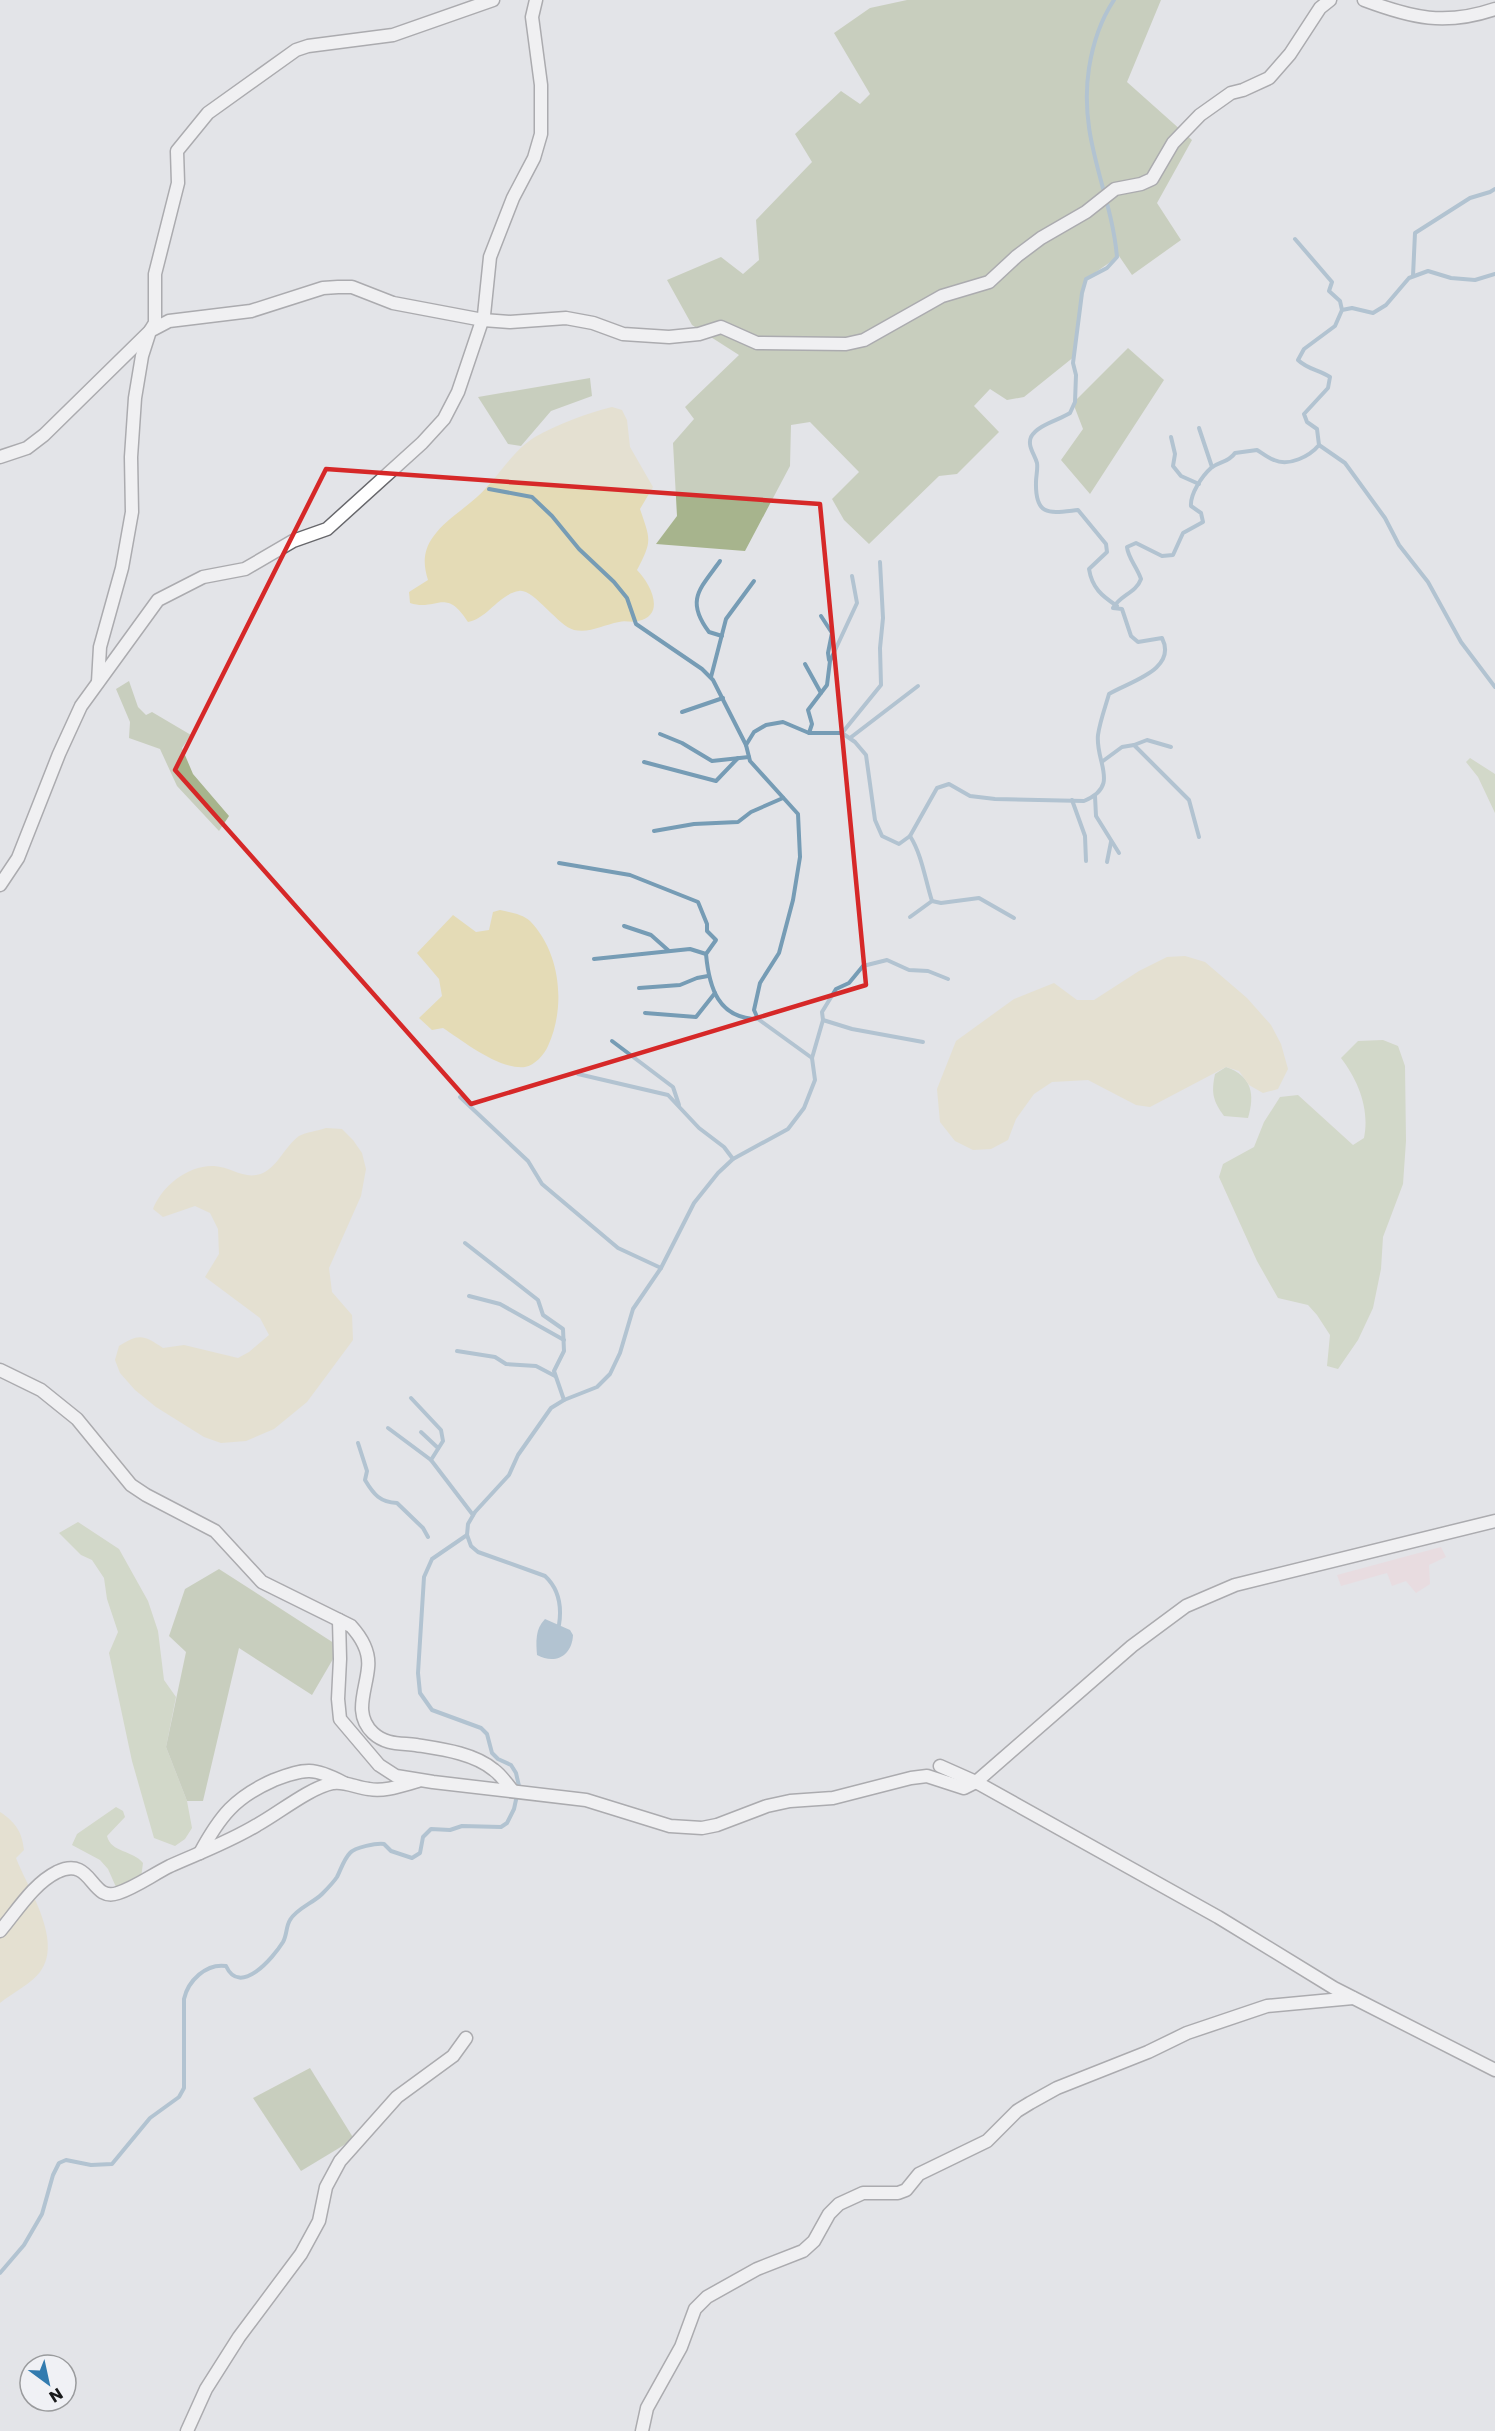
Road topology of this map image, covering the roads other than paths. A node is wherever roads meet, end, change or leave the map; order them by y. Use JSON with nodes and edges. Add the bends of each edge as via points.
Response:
{"nodes":[{"id":1,"x":493,"y":0,"type":"edge"},
{"id":2,"x":536,"y":0,"type":"edge"},
{"id":3,"x":1330,"y":0,"type":"edge"},
{"id":4,"x":1364,"y":0,"type":"edge"},
{"id":5,"x":1495,"y":9,"type":"edge"},
{"id":6,"x":483,"y":320,"type":"junction"},
{"id":7,"x":150,"y":331,"type":"junction"},
{"id":8,"x":0,"y":457,"type":"edge"},
{"id":9,"x":98,"y":682,"type":"junction"},
{"id":10,"x":0,"y":885,"type":"edge"},
{"id":11,"x":0,"y":1370,"type":"edge"},
{"id":12,"x":1495,"y":1521,"type":"edge"},
{"id":13,"x":339,"y":1620,"type":"junction"},
{"id":14,"x":940,"y":1766,"type":"dead end"},
{"id":15,"x":422,"y":1780,"type":"junction"},
{"id":16,"x":976,"y":1782,"type":"junction"},
{"id":17,"x":344,"y":1783,"type":"junction"},
{"id":18,"x":513,"y":1791,"type":"junction"},
{"id":19,"x":200,"y":1853,"type":"junction"},
{"id":20,"x":0,"y":1931,"type":"edge"},
{"id":21,"x":1353,"y":1998,"type":"junction"},
{"id":22,"x":466,"y":2038,"type":"dead end"},
{"id":23,"x":1495,"y":2070,"type":"edge"},
{"id":24,"x":187,"y":2431,"type":"edge"},
{"id":25,"x":642,"y":2431,"type":"edge"}],
"edges":[{"from":1,"to":7,"type":"street","via":[[393,35],[296,50],[208,113],[177,150],[177,183],[155,274],[155,323]]},
{"from":2,"to":6,"type":"street","via":[[532,17],[541,86],[541,134],[490,257]]},
{"from":3,"to":6,"type":"street","via":[[1269,78],[1231,93],[1200,115],[1173,143],[1152,179],[1115,189],[1086,212],[1041,238],[989,282],[942,296],[864,339],[846,344],[757,343],[721,327],[669,337],[623,334],[566,318]]},
{"from":4,"to":5,"type":"street","via":[[1402,14],[1450,20]]},
{"from":6,"to":7,"type":"street","via":[[393,303],[352,287],[339,287],[323,288],[251,311],[169,321]]},
{"from":6,"to":9,"type":"street","via":[[458,392],[444,419],[422,443],[327,529],[292,541],[245,569],[203,577],[158,600]]},
{"from":7,"to":8,"type":"street","via":[[44,435],[27,448]]},
{"from":7,"to":9,"type":"street","via":[[135,398],[132,512],[122,568],[99,647]]},
{"from":9,"to":10,"type":"street","via":[[81,706],[18,858]]},
{"from":11,"to":13,"type":"street","via":[[41,1390],[77,1419],[131,1485],[215,1531],[262,1582]]},
{"from":12,"to":16,"type":"street","via":[[1235,1585],[1186,1606],[1132,1646]]},
{"from":13,"to":15,"type":"street","via":[[340,1719],[379,1765],[396,1776]]},
{"from":13,"to":18,"type":"street","via":[[351,1626],[367,1654],[361,1707],[371,1731],[389,1743],[445,1750],[476,1759],[496,1771]]},
{"from":14,"to":16,"type":"street"},
{"from":15,"to":17,"type":"street","via":[[371,1790]]},
{"from":15,"to":18,"type":"street"},
{"from":16,"to":18,"type":"street","via":[[964,1788],[927,1776],[911,1778],[833,1798],[767,1806],[702,1828],[670,1826],[586,1800]]},
{"from":16,"to":21,"type":"street","via":[[1218,1917]]},
{"from":17,"to":19,"type":"street","via":[[315,1790],[237,1837]]},
{"from":17,"to":19,"type":"street","via":[[330,1775],[300,1770],[253,1789],[214,1827]]},
{"from":19,"to":20,"type":"street","via":[[110,1896],[101,1893],[83,1871],[58,1872],[39,1885]]},
{"from":21,"to":23,"type":"street"},
{"from":21,"to":25,"type":"street","via":[[1268,2006],[1187,2033],[1030,2103],[987,2141],[919,2174],[906,2190],[863,2193],[839,2204],[803,2251],[757,2269],[707,2297],[695,2309],[681,2347],[647,2408]]},
{"from":22,"to":24,"type":"street","via":[[453,2056],[397,2097],[340,2161],[326,2187],[319,2221],[301,2254],[211,2380]]}]}
